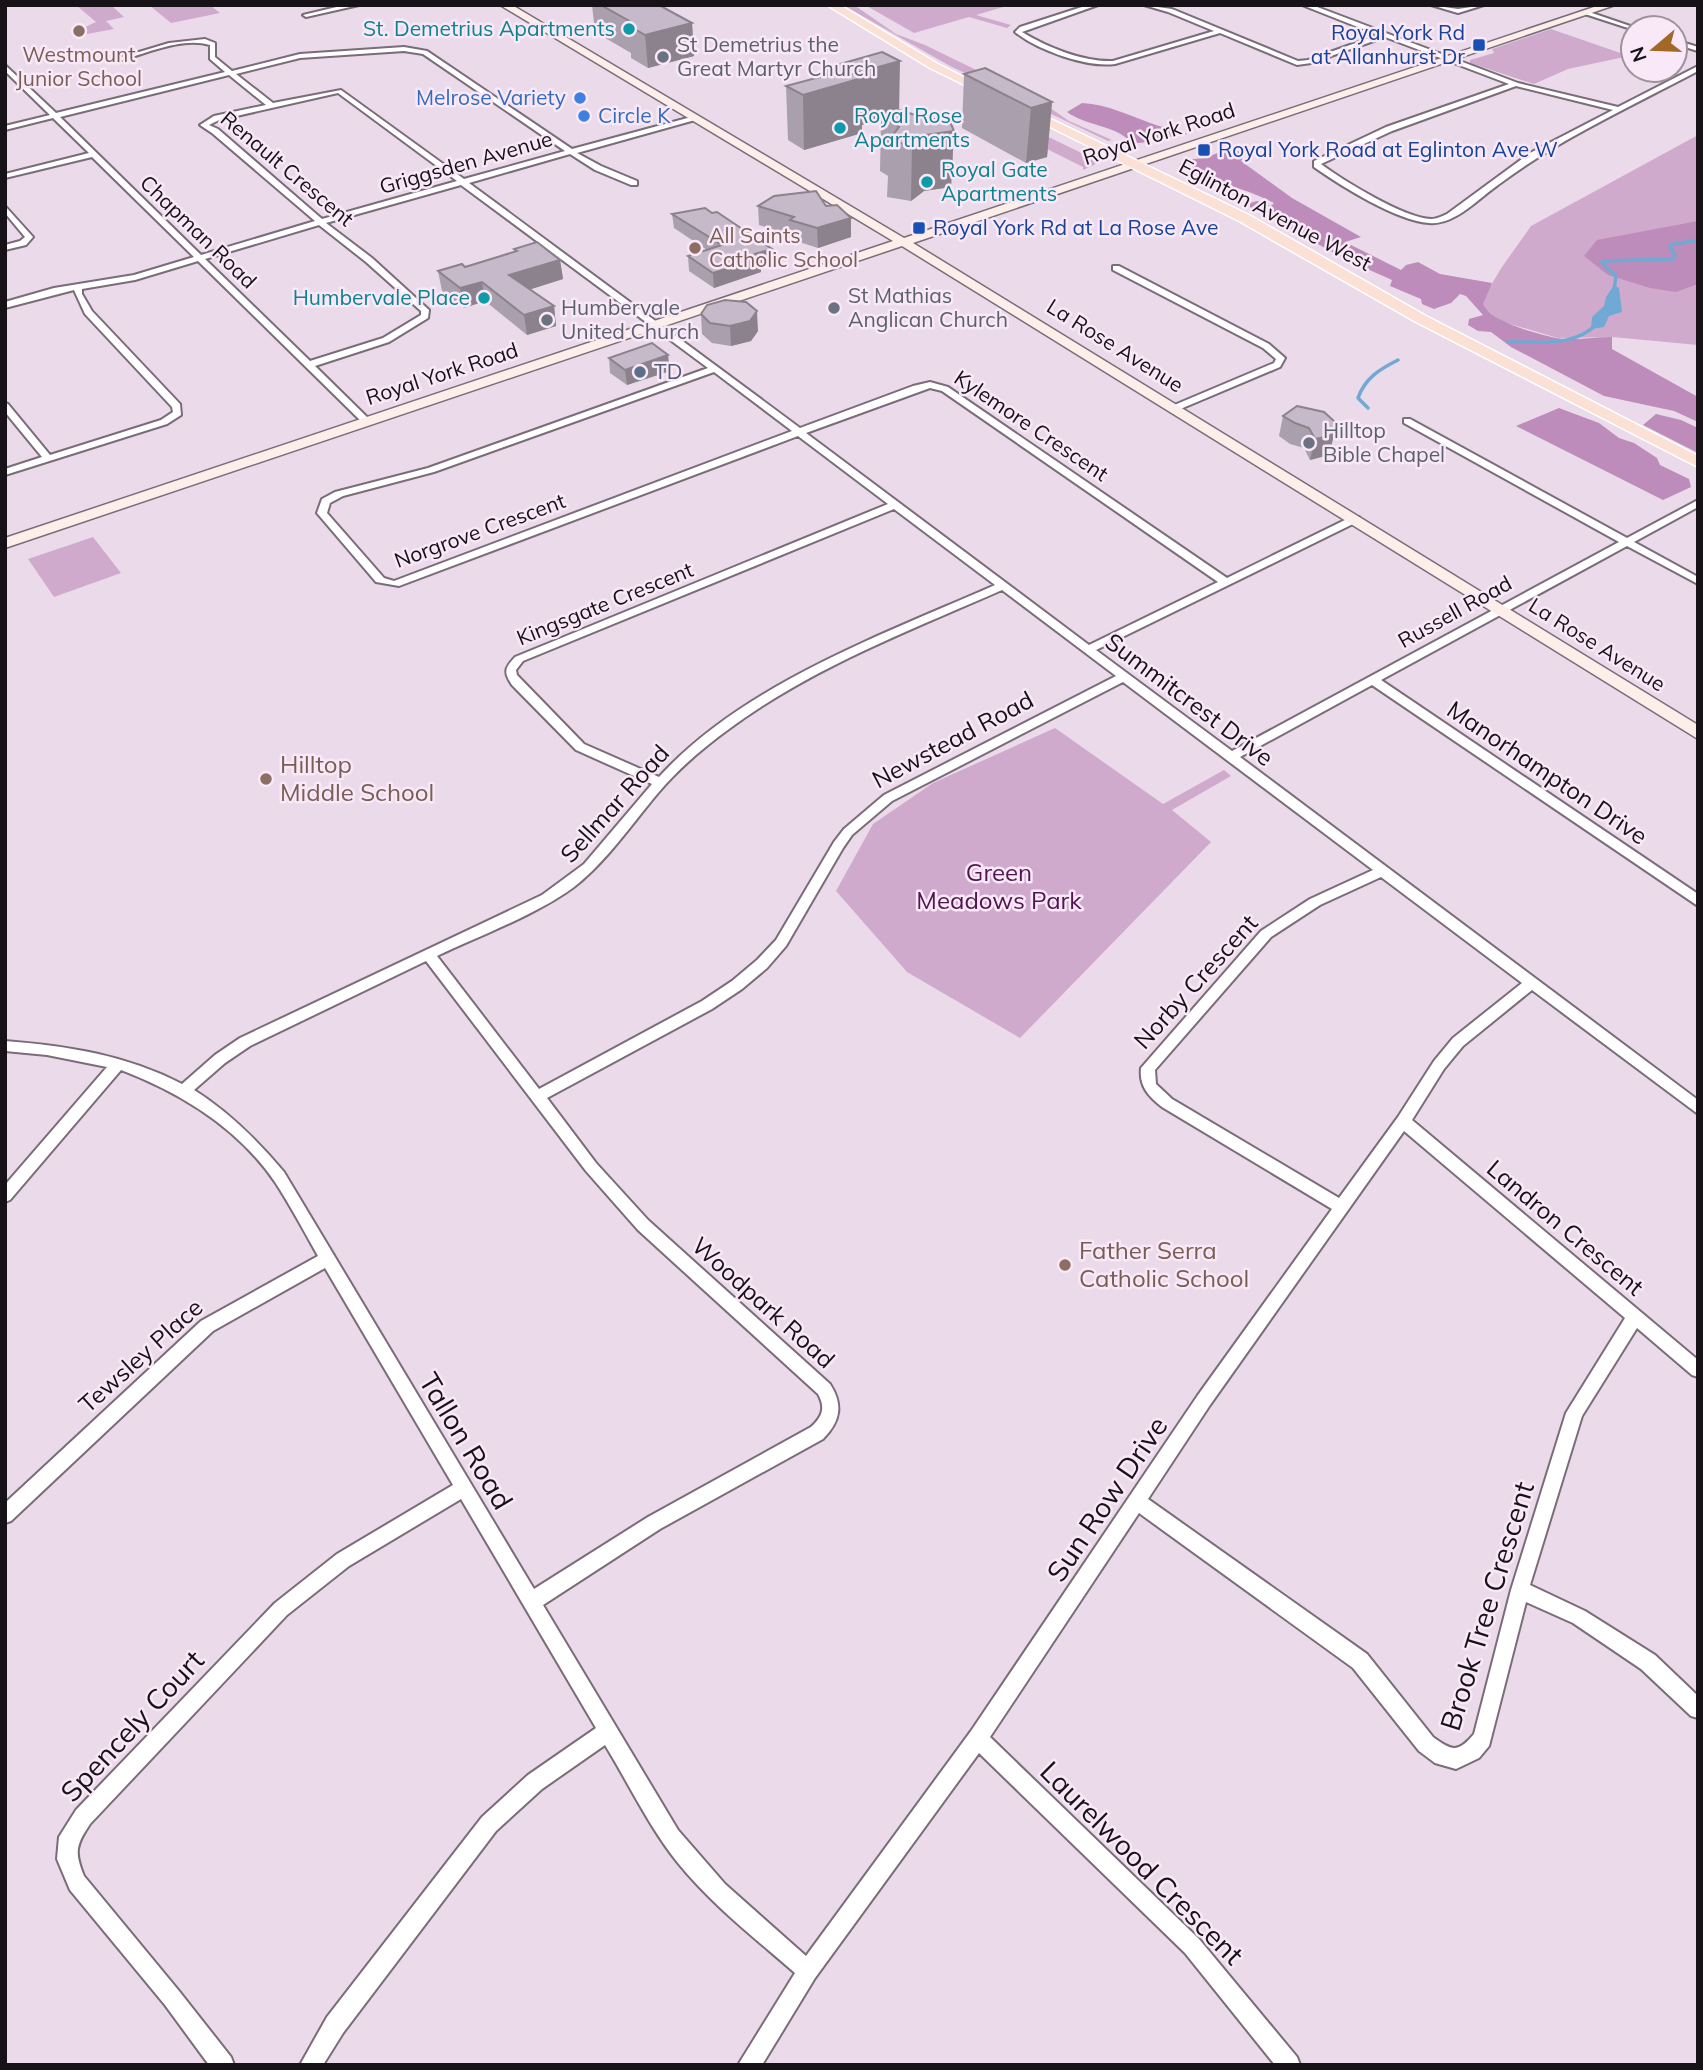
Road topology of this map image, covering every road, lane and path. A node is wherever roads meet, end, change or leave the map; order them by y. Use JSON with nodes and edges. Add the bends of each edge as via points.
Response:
{"nodes":[{"id":1,"x":356,"y":5,"type":"edge"},
{"id":2,"x":505,"y":5,"type":"edge"},
{"id":3,"x":832,"y":5,"type":"edge"},
{"id":4,"x":1095,"y":5,"type":"edge"},
{"id":5,"x":1147,"y":5,"type":"edge"},
{"id":6,"x":1305,"y":5,"type":"edge"},
{"id":7,"x":1434,"y":5,"type":"edge"},
{"id":8,"x":1481,"y":5,"type":"edge"},
{"id":9,"x":1610,"y":5,"type":"edge"},
{"id":10,"x":1587,"y":13,"type":"junction"},
{"id":11,"x":306,"y":15,"type":"dead end"},
{"id":12,"x":1619,"y":23,"type":"edge"},
{"id":13,"x":1220,"y":31,"type":"junction"},
{"id":14,"x":1384,"y":35,"type":"junction"},
{"id":15,"x":122,"y":58,"type":"dead end"},
{"id":16,"x":1449,"y":60,"type":"junction"},
{"id":17,"x":5,"y":67,"type":"edge"},
{"id":18,"x":1698,"y":68,"type":"edge"},
{"id":19,"x":230,"y":72,"type":"junction"},
{"id":20,"x":18,"y":80,"type":"junction"},
{"id":21,"x":8,"y":82,"type":"dead end"},
{"id":22,"x":1516,"y":84,"type":"junction"},
{"id":23,"x":271,"y":105,"type":"junction"},
{"id":24,"x":1618,"y":109,"type":"junction"},
{"id":25,"x":56,"y":116,"type":"junction"},
{"id":26,"x":692,"y":118,"type":"junction"},
{"id":27,"x":5,"y":128,"type":"edge"},
{"id":28,"x":571,"y":152,"type":"junction"},
{"id":29,"x":94,"y":154,"type":"junction"},
{"id":30,"x":1135,"y":164,"type":"junction"},
{"id":31,"x":5,"y":176,"type":"edge"},
{"id":32,"x":464,"y":182,"type":"junction"},
{"id":33,"x":634,"y":183,"type":"dead end"},
{"id":34,"x":5,"y":208,"type":"edge"},
{"id":35,"x":320,"y":222,"type":"junction"},
{"id":36,"x":903,"y":242,"type":"junction"},
{"id":37,"x":5,"y":248,"type":"edge"},
{"id":38,"x":200,"y":259,"type":"junction"},
{"id":39,"x":1116,"y":268,"type":"dead end"},
{"id":40,"x":78,"y":288,"type":"junction"},
{"id":41,"x":5,"y":305,"type":"edge"},
{"id":42,"x":656,"y":325,"type":"junction"},
{"id":43,"x":308,"y":365,"type":"junction"},
{"id":44,"x":714,"y":369,"type":"junction"},
{"id":45,"x":5,"y":406,"type":"edge"},
{"id":46,"x":1175,"y":408,"type":"junction"},
{"id":47,"x":1407,"y":421,"type":"dead end"},
{"id":48,"x":367,"y":422,"type":"junction"},
{"id":49,"x":798,"y":433,"type":"junction"},
{"id":50,"x":48,"y":459,"type":"junction"},
{"id":51,"x":1698,"y":462,"type":"edge"},
{"id":52,"x":5,"y":472,"type":"edge"},
{"id":53,"x":1698,"y":503,"type":"edge"},
{"id":54,"x":895,"y":505,"type":"junction"},
{"id":55,"x":1354,"y":519,"type":"junction"},
{"id":56,"x":1624,"y":541,"type":"junction"},
{"id":57,"x":5,"y":544,"type":"edge"},
{"id":58,"x":1698,"y":581,"type":"edge"},
{"id":59,"x":1226,"y":582,"type":"junction"},
{"id":60,"x":1002,"y":586,"type":"junction"},
{"id":61,"x":1499,"y":609,"type":"junction"},
{"id":62,"x":1087,"y":650,"type":"junction"},
{"id":63,"x":1123,"y":677,"type":"junction"},
{"id":64,"x":1373,"y":680,"type":"junction"},
{"id":65,"x":1698,"y":733,"type":"edge"},
{"id":66,"x":1231,"y":757,"type":"junction"},
{"id":67,"x":659,"y":782,"type":"junction"},
{"id":68,"x":1382,"y":871,"type":"junction"},
{"id":69,"x":1698,"y":901,"type":"edge"},
{"id":70,"x":428,"y":954,"type":"junction"},
{"id":71,"x":1532,"y":984,"type":"junction"},
{"id":72,"x":5,"y":1046,"type":"edge"},
{"id":73,"x":119,"y":1063,"type":"junction"},
{"id":74,"x":185,"y":1090,"type":"junction"},
{"id":75,"x":537,"y":1097,"type":"junction"},
{"id":76,"x":1698,"y":1108,"type":"edge"},
{"id":77,"x":1403,"y":1121,"type":"junction"},
{"id":78,"x":5,"y":1196,"type":"edge"},
{"id":79,"x":1340,"y":1206,"type":"junction"},
{"id":80,"x":328,"y":1258,"type":"junction"},
{"id":81,"x":1635,"y":1317,"type":"junction"},
{"id":82,"x":1698,"y":1370,"type":"edge"},
{"id":83,"x":463,"y":1488,"type":"junction"},
{"id":84,"x":1138,"y":1502,"type":"junction"},
{"id":85,"x":5,"y":1515,"type":"edge"},
{"id":86,"x":1520,"y":1590,"type":"junction"},
{"id":87,"x":531,"y":1602,"type":"junction"},
{"id":88,"x":1698,"y":1709,"type":"edge"},
{"id":89,"x":607,"y":1732,"type":"junction"},
{"id":90,"x":978,"y":1738,"type":"junction"},
{"id":91,"x":807,"y":1971,"type":"junction"},
{"id":92,"x":223,"y":2065,"type":"edge"},
{"id":93,"x":311,"y":2065,"type":"edge"},
{"id":94,"x":749,"y":2065,"type":"edge"},
{"id":95,"x":1289,"y":2065,"type":"edge"}],
"edges":[{"from":1,"to":11,"type":"street"},
{"from":2,"to":26,"type":"main road","name":"La Rose Avenue"},
{"from":3,"to":30,"type":"main road","name":"Eglinton Avenue West","via":[[934,66]]},
{"from":4,"to":13,"type":"street","via":[[1018,32],[1100,64]]},
{"from":5,"to":13,"type":"street"},
{"from":6,"to":14,"type":"street"},
{"from":7,"to":8,"type":"street","via":[[1458,11]]},
{"from":9,"to":10,"type":"main road","name":"Royal York Road"},
{"from":10,"to":12,"type":"street"},
{"from":10,"to":16,"type":"main road","name":"Royal York Road"},
{"from":13,"to":14,"type":"street","via":[[1302,63]]},
{"from":14,"to":16,"type":"street"},
{"from":15,"to":19,"type":"street","via":[[206,41],[213,44],[212,58]]},
{"from":16,"to":22,"type":"street"},
{"from":16,"to":30,"type":"main road","name":"Royal York Road"},
{"from":17,"to":20,"type":"street","name":"Chapman Road"},
{"from":18,"to":24,"type":"street"},
{"from":19,"to":23,"type":"street"},
{"from":19,"to":25,"type":"street"},
{"from":19,"to":28,"type":"street","via":[[324,52],[416,49],[447,65]]},
{"from":20,"to":21,"type":"street"},
{"from":20,"to":25,"type":"street","name":"Chapman Road"},
{"from":22,"to":24,"type":"street"},
{"from":22,"to":24,"type":"street","via":[[1389,129],[1318,160],[1317,165],[1402,212],[1438,220],[1450,216],[1532,155]]},
{"from":23,"to":32,"type":"street","name":"Renault Crescent","via":[[339,91]]},
{"from":23,"to":35,"type":"street","name":"Renault Crescent","via":[[204,125]]},
{"from":25,"to":27,"type":"street"},
{"from":25,"to":29,"type":"street","name":"Chapman Road"},
{"from":26,"to":28,"type":"street","name":"Griggsden Avenue"},
{"from":26,"to":36,"type":"main road","name":"La Rose Avenue"},
{"from":28,"to":32,"type":"street","name":"Griggsden Avenue"},
{"from":28,"to":33,"type":"street"},
{"from":29,"to":31,"type":"street"},
{"from":29,"to":38,"type":"street","name":"Chapman Road"},
{"from":30,"to":36,"type":"main road","name":"Royal York Road"},
{"from":30,"to":51,"type":"main road","name":"Eglinton Avenue West"},
{"from":32,"to":35,"type":"street","name":"Griggsden Avenue"},
{"from":32,"to":42,"type":"street","name":"Renault Crescent"},
{"from":34,"to":37,"type":"street","via":[[29,237]]},
{"from":35,"to":38,"type":"street","name":"Griggsden Avenue"},
{"from":35,"to":43,"type":"street","name":"Renault Crescent","via":[[411,296],[425,316],[386,340]]},
{"from":36,"to":42,"type":"main road","name":"Royal York Road"},
{"from":36,"to":46,"type":"main road","name":"La Rose Avenue"},
{"from":38,"to":40,"type":"street","name":"Griggsden Avenue"},
{"from":38,"to":43,"type":"street","name":"Chapman Road"},
{"from":39,"to":46,"type":"street","via":[[1281,358],[1277,365]]},
{"from":40,"to":41,"type":"street","name":"Griggsden Avenue"},
{"from":40,"to":50,"type":"street","via":[[88,312],[177,406],[178,413],[164,422]]},
{"from":42,"to":44,"type":"street","name":"Summitcrest Drive"},
{"from":42,"to":48,"type":"main road","name":"Royal York Road"},
{"from":43,"to":48,"type":"street","name":"Chapman Road"},
{"from":44,"to":49,"type":"street","name":"Summitcrest Drive"},
{"from":44,"to":49,"type":"street","name":"Norgrove Crescent","via":[[431,470],[340,494],[326,501],[322,513],[380,580],[395,584]]},
{"from":45,"to":50,"type":"street"},
{"from":46,"to":55,"type":"main road","name":"La Rose Avenue"},
{"from":47,"to":56,"type":"street"},
{"from":48,"to":57,"type":"main road","name":"Royal York Road"},
{"from":49,"to":54,"type":"street","name":"Summitcrest Drive"},
{"from":49,"to":59,"type":"street","name":"Kylemore Crescent","via":[[916,388],[939,386]]},
{"from":50,"to":52,"type":"street"},
{"from":53,"to":56,"type":"street","name":"Russell Road"},
{"from":54,"to":60,"type":"street","name":"Summitcrest Drive"},
{"from":54,"to":67,"type":"street","name":"Kingsgate Crescent","via":[[513,664],[511,675],[516,682],[580,747]]},
{"from":55,"to":59,"type":"street"},
{"from":55,"to":61,"type":"main road","name":"La Rose Avenue"},
{"from":56,"to":58,"type":"street"},
{"from":56,"to":61,"type":"street","name":"Russell Road"},
{"from":59,"to":62,"type":"street"},
{"from":60,"to":62,"type":"street","name":"Summitcrest Drive"},
{"from":60,"to":67,"type":"street","name":"Sellmar Road","via":[[772,695],[724,726]]},
{"from":61,"to":64,"type":"street","name":"Russell Road"},
{"from":61,"to":65,"type":"main road","name":"La Rose Avenue"},
{"from":62,"to":63,"type":"street","name":"Summitcrest Drive"},
{"from":63,"to":66,"type":"street","name":"Summitcrest Drive"},
{"from":63,"to":75,"type":"street","name":"Newstead Road","via":[[888,798],[838,845],[781,943],[762,964],[707,1005]]},
{"from":64,"to":66,"type":"street","name":"Russell Road"},
{"from":64,"to":69,"type":"street","name":"Manorhampton Drive"},
{"from":66,"to":68,"type":"street","name":"Summitcrest Drive"},
{"from":67,"to":70,"type":"street","name":"Sellmar Road","via":[[570,883]]},
{"from":68,"to":71,"type":"street","name":"Summitcrest Drive"},
{"from":68,"to":79,"type":"street","name":"Norby Crescent","via":[[1315,902],[1266,934],[1149,1068],[1146,1078],[1153,1092],[1167,1103]]},
{"from":70,"to":74,"type":"street","name":"Sellmar Road","via":[[244,1042]]},
{"from":70,"to":75,"type":"street","name":"Woodpark Road"},
{"from":71,"to":76,"type":"street","name":"Summitcrest Drive"},
{"from":71,"to":77,"type":"street","name":"Sun Row Drive","via":[[1458,1042]]},
{"from":72,"to":73,"type":"street","name":"Tallon Road","via":[[68,1051]]},
{"from":73,"to":74,"type":"street","name":"Tallon Road"},
{"from":73,"to":78,"type":"street"},
{"from":74,"to":80,"type":"street","name":"Tallon Road","via":[[260,1152]]},
{"from":75,"to":87,"type":"street","name":"Woodpark Road","via":[[643,1225],[824,1389],[832,1410],[817,1433],[654,1523]]},
{"from":77,"to":79,"type":"street","name":"Sun Row Drive"},
{"from":77,"to":81,"type":"street","name":"Landron Crescent"},
{"from":79,"to":84,"type":"street","name":"Sun Row Drive"},
{"from":80,"to":83,"type":"street","name":"Tallon Road"},
{"from":80,"to":85,"type":"street","name":"Tewsley Place","via":[[207,1326]]},
{"from":81,"to":82,"type":"street","name":"Landron Crescent"},
{"from":81,"to":86,"type":"street","name":"Brook Tree Crescent","via":[[1574,1413]]},
{"from":83,"to":87,"type":"street","name":"Tallon Road"},
{"from":83,"to":92,"type":"street","name":"Spencely Court","via":[[343,1560],[281,1609],[69,1837],[67,1859],[77,1883]]},
{"from":84,"to":86,"type":"street","name":"Brook Tree Crescent","via":[[1360,1661],[1426,1744],[1442,1756],[1457,1759],[1482,1739]]},
{"from":84,"to":90,"type":"street","name":"Sun Row Drive"},
{"from":86,"to":88,"type":"street","via":[[1579,1617],[1648,1662]]},
{"from":87,"to":89,"type":"street","name":"Tallon Road"},
{"from":89,"to":91,"type":"street","name":"Tallon Road","via":[[690,1863]]},
{"from":89,"to":93,"type":"street","via":[[535,1782],[489,1825],[335,2025]]},
{"from":90,"to":91,"type":"street","name":"Sun Row Drive"},
{"from":90,"to":95,"type":"street","name":"Laurelwood Crescent","via":[[1192,1946]]},
{"from":91,"to":94,"type":"street","name":"Sun Row Drive"}]}
